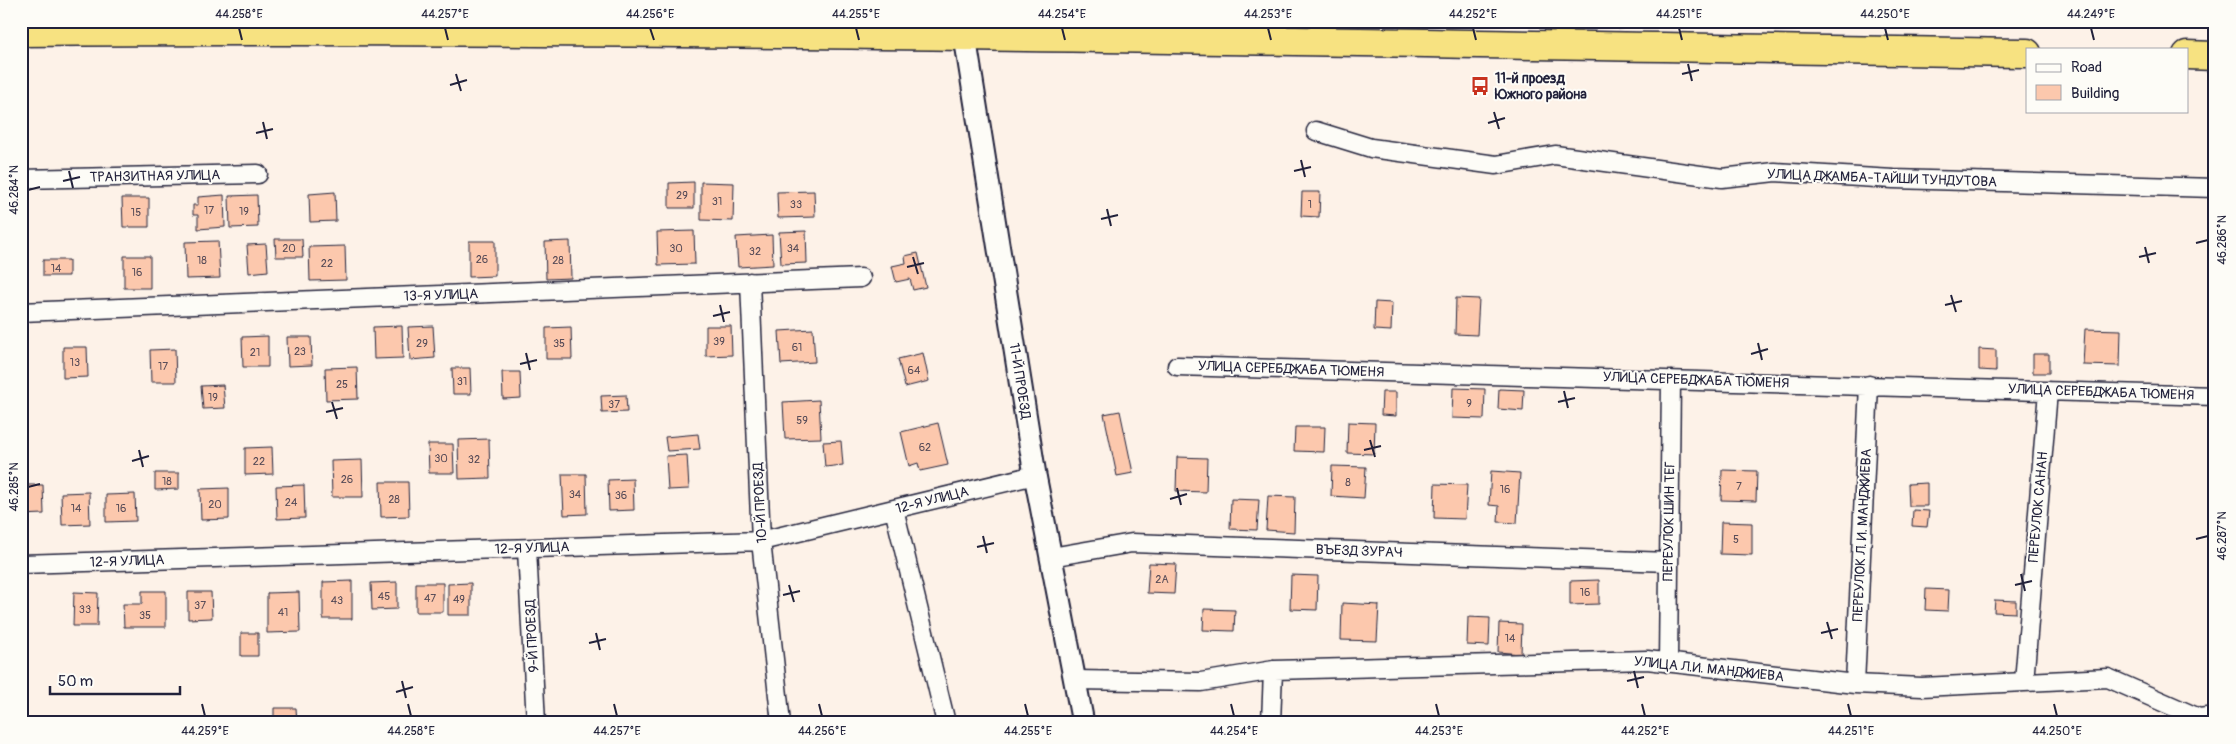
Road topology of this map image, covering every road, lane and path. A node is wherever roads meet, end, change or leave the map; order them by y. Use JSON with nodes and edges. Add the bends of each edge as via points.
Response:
{"nodes":[{"id":1,"x":791,"y":28,"type":"edge"},
{"id":2,"x":21,"y":32,"type":"edge"},
{"id":3,"x":965,"y":37,"type":"junction"},
{"id":4,"x":2026,"y":53,"type":"edge"},
{"id":5,"x":2188,"y":55,"type":"edge"},
{"id":6,"x":2215,"y":56,"type":"edge"},
{"id":7,"x":1316,"y":131,"type":"dead end"},
{"id":8,"x":258,"y":174,"type":"dead end"},
{"id":9,"x":21,"y":179,"type":"edge"},
{"id":10,"x":2215,"y":188,"type":"edge"},
{"id":11,"x":861,"y":278,"type":"dead end"},
{"id":12,"x":750,"y":282,"type":"junction"},
{"id":13,"x":21,"y":312,"type":"edge"},
{"id":14,"x":1177,"y":366,"type":"dead end"},
{"id":15,"x":1671,"y":380,"type":"junction"},
{"id":16,"x":1869,"y":386,"type":"junction"},
{"id":17,"x":2048,"y":391,"type":"junction"},
{"id":18,"x":2215,"y":396,"type":"edge"},
{"id":19,"x":1035,"y":475,"type":"junction"},
{"id":20,"x":894,"y":509,"type":"junction"},
{"id":21,"x":761,"y":541,"type":"junction"},
{"id":22,"x":527,"y":549,"type":"junction"},
{"id":23,"x":1051,"y":557,"type":"junction"},
{"id":24,"x":1669,"y":562,"type":"junction"},
{"id":25,"x":21,"y":564,"type":"edge"},
{"id":26,"x":1668,"y":663,"type":"junction"},
{"id":27,"x":1273,"y":670,"type":"junction"},
{"id":28,"x":1075,"y":680,"type":"junction"},
{"id":29,"x":2024,"y":682,"type":"junction"},
{"id":30,"x":1855,"y":684,"type":"junction"},
{"id":31,"x":2215,"y":716,"type":"edge"},
{"id":32,"x":536,"y":723,"type":"edge"},
{"id":33,"x":780,"y":723,"type":"edge"},
{"id":34,"x":946,"y":723,"type":"edge"},
{"id":35,"x":1083,"y":723,"type":"edge"},
{"id":36,"x":1271,"y":723,"type":"edge"}],
"edges":[{"from":1,"to":2,"type":"highway"},
{"from":1,"to":3,"type":"highway"},
{"from":3,"to":4,"type":"highway"},
{"from":3,"to":19,"type":"street","name":"11-Й ПРОЕЗД"},
{"from":5,"to":6,"type":"highway"},
{"from":7,"to":10,"type":"street","name":"УЛИЦА ДЖАМБА-ТАЙШИ ТУНДУТОВА","via":[[1372,148],[1496,164],[1555,155],[1722,178],[1775,172],[1893,179]]},
{"from":8,"to":9,"type":"street","name":"ТРАНЗИТНАЯ УЛИЦА"},
{"from":11,"to":12,"type":"street","name":"13-Я УЛИЦА"},
{"from":12,"to":13,"type":"street","name":"13-Я УЛИЦА"},
{"from":12,"to":21,"type":"street","name":"10-Й ПРОЕЗД"},
{"from":14,"to":15,"type":"street","name":"УЛИЦА СЕРЕБДЖАБА ТЮМЕНЯ"},
{"from":15,"to":16,"type":"street","name":"УЛИЦА СЕРЕБДЖАБА ТЮМЕНЯ"},
{"from":15,"to":24,"type":"street","name":"ПЕРЕУЛОК ШИН ТЕГ"},
{"from":16,"to":17,"type":"street","name":"УЛИЦА СЕРЕБДЖАБА ТЮМЕНЯ"},
{"from":16,"to":30,"type":"street","name":"ПЕРЕУЛОК Л. И. МАНДЖИЕВА"},
{"from":17,"to":18,"type":"street","name":"УЛИЦА СЕРЕБДЖАБА ТЮМЕНЯ"},
{"from":17,"to":29,"type":"street","name":"ПЕРЕУЛОК САНАН"},
{"from":19,"to":20,"type":"street","name":"12-Я УЛИЦА"},
{"from":19,"to":23,"type":"street","name":"11-Й ПРОЕЗД"},
{"from":20,"to":21,"type":"street","name":"12-Я УЛИЦА"},
{"from":20,"to":34,"type":"street"},
{"from":21,"to":22,"type":"street","name":"12-Я УЛИЦА"},
{"from":21,"to":33,"type":"street","name":"10-Й ПРОЕЗД"},
{"from":22,"to":25,"type":"street","name":"12-Я УЛИЦА"},
{"from":22,"to":32,"type":"street","name":"9-Й ПРОЕЗД"},
{"from":23,"to":24,"type":"street","name":"ВЪЕЗД ЗУРАЧ","via":[[1132,543]]},
{"from":23,"to":28,"type":"street","name":"11-Й ПРОЕЗД"},
{"from":24,"to":26,"type":"street","name":"ПЕРЕУЛОК ШИН ТЕГ"},
{"from":26,"to":27,"type":"street","name":"УЛИЦА Л.И. МАНДЖИЕВА","via":[[1647,660]]},
{"from":26,"to":30,"type":"street","name":"УЛИЦА Л.И. МАНДЖИЕВА"},
{"from":27,"to":28,"type":"street","name":"УЛИЦА Л.И. МАНДЖИЕВА","via":[[1201,682]]},
{"from":27,"to":36,"type":"street"},
{"from":28,"to":35,"type":"street","name":"11-Й ПРОЕЗД"},
{"from":29,"to":30,"type":"street","name":"УЛИЦА Л.И. МАНДЖИЕВА","via":[[1922,687]]},
{"from":29,"to":31,"type":"street","name":"УЛИЦА Л.И. МАНДЖИЕВА","via":[[2108,678],[2199,718]]}]}
